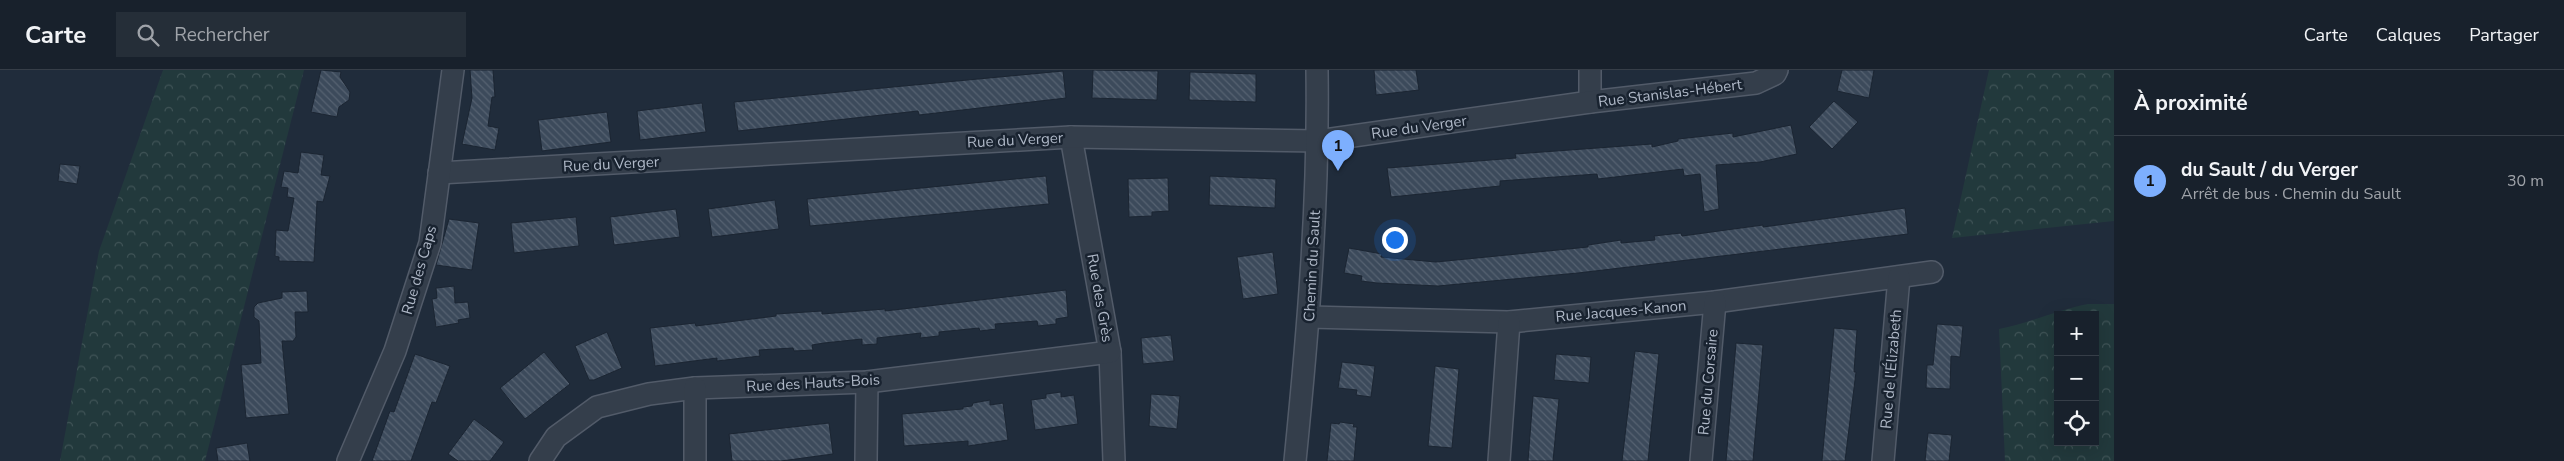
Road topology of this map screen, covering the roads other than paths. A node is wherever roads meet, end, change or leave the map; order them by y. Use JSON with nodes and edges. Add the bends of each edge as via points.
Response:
{"nodes":[{"id":1,"x":453,"y":70,"type":"edge"},
{"id":2,"x":1317,"y":70,"type":"edge"},
{"id":3,"x":1590,"y":70,"type":"edge"},
{"id":4,"x":1777,"y":70,"type":"edge"},
{"id":5,"x":1590,"y":102,"type":"junction"},
{"id":6,"x":1071,"y":137,"type":"junction"},
{"id":7,"x":1318,"y":141,"type":"junction"},
{"id":8,"x":439,"y":174,"type":"junction"},
{"id":9,"x":1932,"y":272,"type":"dead end"},
{"id":10,"x":1899,"y":277,"type":"junction"},
{"id":11,"x":1715,"y":302,"type":"junction"},
{"id":12,"x":1309,"y":317,"type":"junction"},
{"id":13,"x":1509,"y":322,"type":"junction"},
{"id":14,"x":1110,"y":352,"type":"junction"},
{"id":15,"x":867,"y":382,"type":"junction"},
{"id":16,"x":695,"y":388,"type":"junction"},
{"id":17,"x":348,"y":461,"type":"edge"},
{"id":18,"x":540,"y":461,"type":"edge"},
{"id":19,"x":694,"y":461,"type":"edge"},
{"id":20,"x":866,"y":461,"type":"edge"},
{"id":21,"x":1114,"y":461,"type":"edge"},
{"id":22,"x":1295,"y":461,"type":"edge"},
{"id":23,"x":1499,"y":461,"type":"edge"},
{"id":24,"x":1701,"y":461,"type":"edge"},
{"id":25,"x":1883,"y":461,"type":"edge"}],
"edges":[{"from":1,"to":8,"type":"street","name":"Rue des Caps"},
{"from":2,"to":7,"type":"street","name":"Chemin du Sault"},
{"from":3,"to":5,"type":"street"},
{"from":4,"to":5,"type":"street","name":"Rue Stanislas-Hébert","via":[[1756,83]]},
{"from":5,"to":7,"type":"street","name":"Rue du Verger"},
{"from":6,"to":7,"type":"street","name":"Rue du Verger"},
{"from":6,"to":8,"type":"street","name":"Rue du Verger"},
{"from":6,"to":14,"type":"street","name":"Rue des Grès"},
{"from":7,"to":12,"type":"street","name":"Chemin du Sault"},
{"from":8,"to":17,"type":"street","name":"Rue des Caps","via":[[430,243],[395,351]]},
{"from":9,"to":10,"type":"street","name":"Rue Jacques-Kanon"},
{"from":10,"to":11,"type":"street","name":"Rue Jacques-Kanon"},
{"from":10,"to":25,"type":"street","name":"Rue de l'Élizabeth"},
{"from":11,"to":13,"type":"street","name":"Rue Jacques-Kanon"},
{"from":11,"to":24,"type":"street","name":"Rue du Corsaire"},
{"from":12,"to":13,"type":"street","name":"Rue Jacques-Kanon"},
{"from":12,"to":22,"type":"street","name":"Chemin du Sault"},
{"from":13,"to":23,"type":"street"},
{"from":14,"to":15,"type":"street","name":"Rue des Hauts-Bois"},
{"from":14,"to":21,"type":"street","name":"Rue des Grès"},
{"from":15,"to":16,"type":"street","name":"Rue des Hauts-Bois"},
{"from":15,"to":20,"type":"street"},
{"from":16,"to":18,"type":"street","name":"Rue des Hauts-Bois","via":[[649,394],[597,407],[556,437]]},
{"from":16,"to":19,"type":"street"}]}
